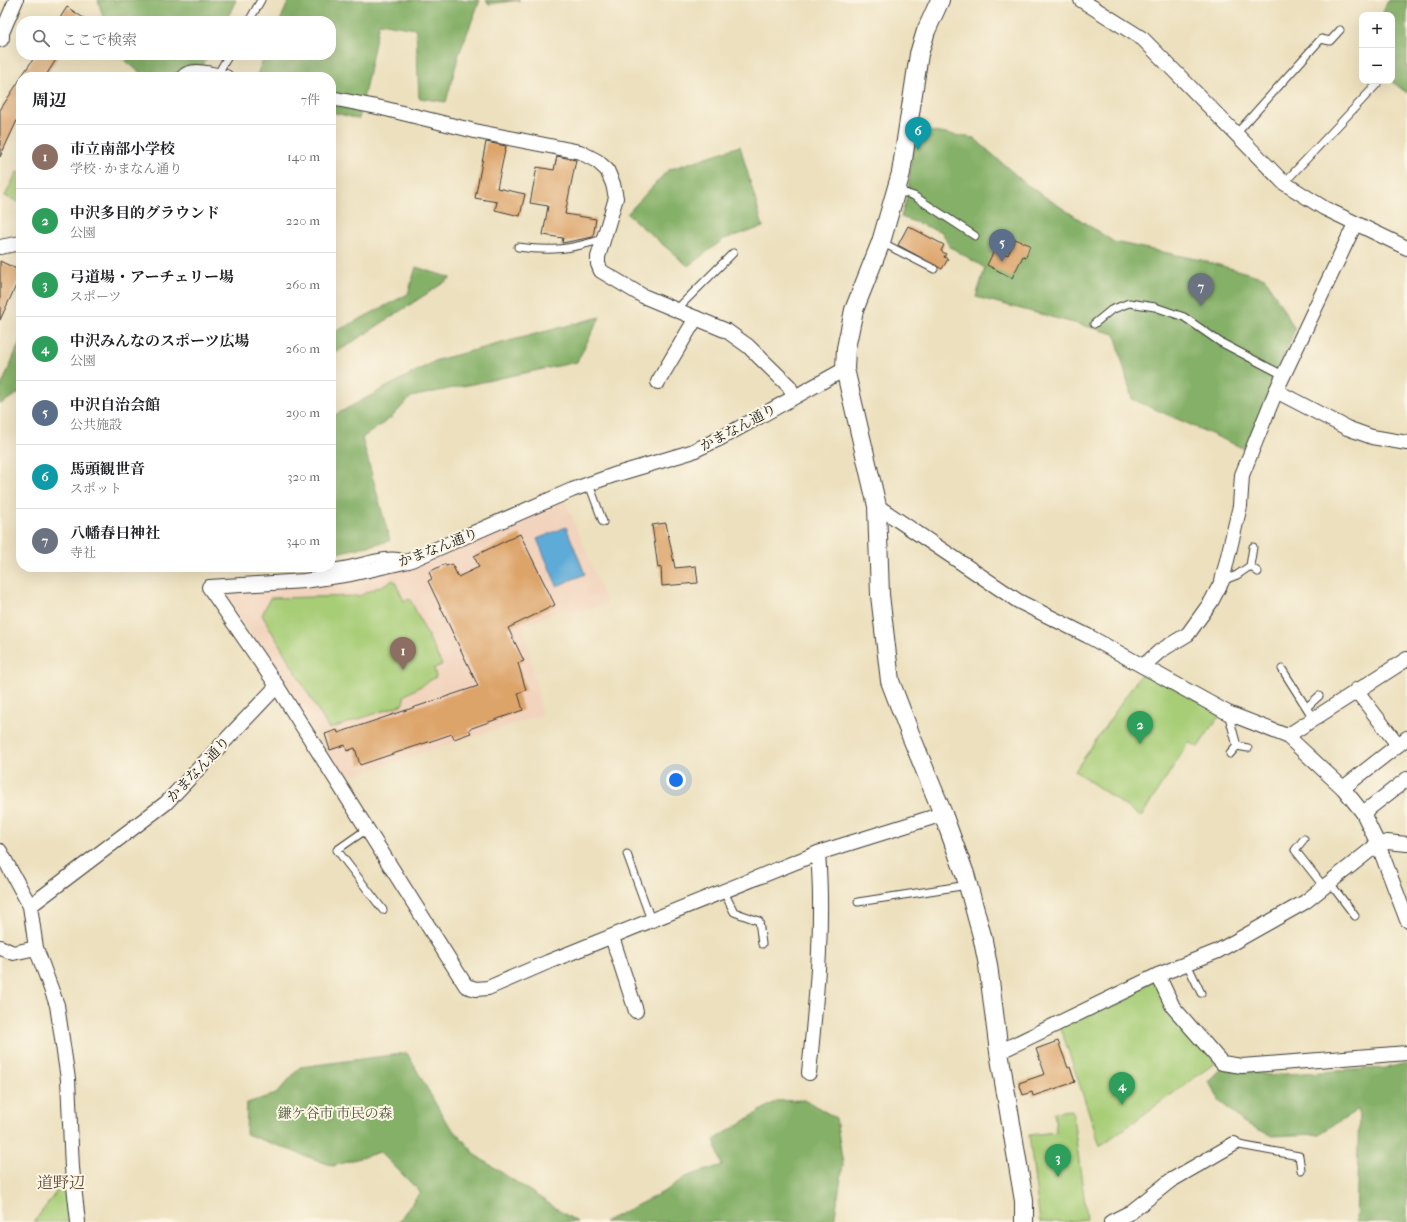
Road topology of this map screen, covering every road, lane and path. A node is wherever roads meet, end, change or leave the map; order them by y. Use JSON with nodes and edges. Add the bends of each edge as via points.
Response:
{"nodes":[{"id":1,"x":16,"y":0,"type":"edge"},
{"id":2,"x":261,"y":0,"type":"edge"},
{"id":3,"x":940,"y":0,"type":"edge"},
{"id":4,"x":1081,"y":0,"type":"edge"},
{"id":5,"x":252,"y":16,"type":"edge"},
{"id":6,"x":1340,"y":30,"type":"dead end"},
{"id":7,"x":0,"y":36,"type":"edge"},
{"id":8,"x":227,"y":60,"type":"edge"},
{"id":9,"x":223,"y":72,"type":"edge"},
{"id":10,"x":1377,"y":84,"type":"dead end"},
{"id":11,"x":336,"y":99,"type":"edge"},
{"id":12,"x":1236,"y":134,"type":"junction"},
{"id":13,"x":1284,"y":183,"type":"junction"},
{"id":14,"x":896,"y":190,"type":"junction"},
{"id":15,"x":1355,"y":224,"type":"junction"},
{"id":16,"x":975,"y":236,"type":"dead end"},
{"id":17,"x":603,"y":239,"type":"junction"},
{"id":18,"x":881,"y":242,"type":"junction"},
{"id":19,"x":16,"y":244,"type":"edge"},
{"id":20,"x":0,"y":247,"type":"edge"},
{"id":21,"x":518,"y":247,"type":"dead end"},
{"id":22,"x":1407,"y":248,"type":"edge"},
{"id":23,"x":733,"y":253,"type":"dead end"},
{"id":24,"x":934,"y":270,"type":"dead end"},
{"id":25,"x":676,"y":310,"type":"junction"},
{"id":26,"x":696,"y":318,"type":"junction"},
{"id":27,"x":1094,"y":324,"type":"dead end"},
{"id":28,"x":845,"y":369,"type":"junction"},
{"id":29,"x":1283,"y":375,"type":"junction"},
{"id":30,"x":658,"y":382,"type":"dead end"},
{"id":31,"x":1276,"y":390,"type":"junction"},
{"id":32,"x":794,"y":397,"type":"junction"},
{"id":33,"x":1407,"y":443,"type":"edge"},
{"id":34,"x":589,"y":484,"type":"junction"},
{"id":35,"x":877,"y":506,"type":"junction"},
{"id":36,"x":603,"y":522,"type":"dead end"},
{"id":37,"x":1253,"y":547,"type":"dead end"},
{"id":38,"x":409,"y":561,"type":"junction"},
{"id":39,"x":336,"y":566,"type":"edge"},
{"id":40,"x":1250,"y":566,"type":"junction"},
{"id":41,"x":1258,"y":572,"type":"dead end"},
{"id":42,"x":1222,"y":581,"type":"junction"},
{"id":43,"x":1407,"y":658,"type":"edge"},
{"id":44,"x":1144,"y":666,"type":"junction"},
{"id":45,"x":1282,"y":669,"type":"dead end"},
{"id":46,"x":277,"y":686,"type":"junction"},
{"id":47,"x":1356,"y":690,"type":"junction"},
{"id":48,"x":1319,"y":696,"type":"dead end"},
{"id":49,"x":1228,"y":713,"type":"junction"},
{"id":50,"x":1310,"y":713,"type":"junction"},
{"id":51,"x":1287,"y":736,"type":"junction"},
{"id":52,"x":1403,"y":742,"type":"edge"},
{"id":53,"x":1237,"y":746,"type":"junction"},
{"id":54,"x":1248,"y":748,"type":"dead end"},
{"id":55,"x":1230,"y":754,"type":"dead end"},
{"id":56,"x":1407,"y":779,"type":"edge"},
{"id":57,"x":1343,"y":788,"type":"junction"},
{"id":58,"x":1363,"y":812,"type":"junction"},
{"id":59,"x":943,"y":814,"type":"junction"},
{"id":60,"x":367,"y":828,"type":"junction"},
{"id":61,"x":1304,"y":839,"type":"dead end"},
{"id":62,"x":1378,"y":844,"type":"junction"},
{"id":63,"x":1407,"y":844,"type":"edge"},
{"id":64,"x":0,"y":851,"type":"edge"},
{"id":65,"x":818,"y":853,"type":"junction"},
{"id":66,"x":627,"y":854,"type":"dead end"},
{"id":67,"x":968,"y":885,"type":"junction"},
{"id":68,"x":1327,"y":885,"type":"junction"},
{"id":69,"x":723,"y":890,"type":"junction"},
{"id":70,"x":858,"y":902,"type":"dead end"},
{"id":71,"x":30,"y":906,"type":"junction"},
{"id":72,"x":383,"y":910,"type":"dead end"},
{"id":73,"x":1406,"y":914,"type":"edge"},
{"id":74,"x":1355,"y":916,"type":"dead end"},
{"id":75,"x":651,"y":920,"type":"junction"},
{"id":76,"x":612,"y":937,"type":"junction"},
{"id":77,"x":762,"y":944,"type":"dead end"},
{"id":78,"x":0,"y":947,"type":"edge"},
{"id":79,"x":36,"y":948,"type":"junction"},
{"id":80,"x":1187,"y":964,"type":"junction"},
{"id":81,"x":1158,"y":975,"type":"junction"},
{"id":82,"x":1201,"y":993,"type":"dead end"},
{"id":83,"x":636,"y":1011,"type":"dead end"},
{"id":84,"x":999,"y":1052,"type":"junction"},
{"id":85,"x":1407,"y":1052,"type":"edge"},
{"id":86,"x":809,"y":1073,"type":"dead end"},
{"id":87,"x":1234,"y":1144,"type":"joint"},
{"id":88,"x":1301,"y":1170,"type":"dead end"},
{"id":89,"x":78,"y":1222,"type":"edge"},
{"id":90,"x":1024,"y":1222,"type":"edge"},
{"id":91,"x":1111,"y":1222,"type":"edge"}],
"edges":[{"from":1,"to":7,"type":"street"},
{"from":2,"to":5,"type":"lane"},
{"from":3,"to":14,"type":"street","via":[[919,54]]},
{"from":4,"to":12,"type":"street","via":[[1143,39]]},
{"from":6,"to":12,"type":"lane","via":[[1330,41],[1321,39]]},
{"from":8,"to":9,"type":"lane"},
{"from":10,"to":13,"type":"lane"},
{"from":11,"to":17,"type":"street","via":[[588,155],[607,170],[616,198]]},
{"from":12,"to":13,"type":"street"},
{"from":13,"to":15,"type":"street","via":[[1302,196]]},
{"from":14,"to":16,"type":"lane","via":[[914,196]]},
{"from":14,"to":18,"type":"street"},
{"from":15,"to":22,"type":"street"},
{"from":15,"to":29,"type":"street"},
{"from":17,"to":21,"type":"lane","via":[[557,250]]},
{"from":17,"to":25,"type":"street","via":[[598,257],[601,271],[644,296]]},
{"from":18,"to":24,"type":"lane"},
{"from":18,"to":28,"type":"street","via":[[854,310],[846,348]]},
{"from":19,"to":20,"type":"street"},
{"from":23,"to":25,"type":"lane"},
{"from":25,"to":26,"type":"street"},
{"from":26,"to":30,"type":"street"},
{"from":26,"to":32,"type":"street","via":[[727,330],[748,346],[789,386]]},
{"from":27,"to":29,"type":"lane","via":[[1111,310],[1129,303],[1155,307],[1184,317],[1220,342]]},
{"from":28,"to":32,"type":"street","name":"かまなん通り"},
{"from":28,"to":35,"type":"street"},
{"from":29,"to":31,"type":"street"},
{"from":31,"to":33,"type":"street","via":[[1347,428],[1372,438]]},
{"from":31,"to":42,"type":"street","via":[[1242,475],[1240,506]]},
{"from":32,"to":34,"type":"street","name":"かまなん通り","via":[[691,452]]},
{"from":34,"to":36,"type":"lane"},
{"from":34,"to":38,"type":"street","name":"かまなん通り","via":[[530,507]]},
{"from":35,"to":44,"type":"street","via":[[1018,602]]},
{"from":35,"to":59,"type":"street","via":[[880,595],[890,682]]},
{"from":37,"to":40,"type":"lane"},
{"from":38,"to":39,"type":"lane","via":[[400,557],[380,558]]},
{"from":38,"to":46,"type":"street","name":"かまなん通り","via":[[304,581],[209,587]]},
{"from":40,"to":41,"type":"lane"},
{"from":40,"to":42,"type":"lane"},
{"from":42,"to":44,"type":"street","via":[[1211,602],[1188,634],[1160,651]]},
{"from":43,"to":47,"type":"street"},
{"from":44,"to":49,"type":"street"},
{"from":45,"to":50,"type":"lane"},
{"from":46,"to":60,"type":"street"},
{"from":46,"to":71,"type":"street","name":"かまなん通り","via":[[166,803]]},
{"from":47,"to":50,"type":"street"},
{"from":47,"to":52,"type":"street"},
{"from":48,"to":50,"type":"lane"},
{"from":49,"to":51,"type":"street"},
{"from":49,"to":53,"type":"lane"},
{"from":50,"to":51,"type":"street"},
{"from":51,"to":57,"type":"street"},
{"from":52,"to":57,"type":"street"},
{"from":53,"to":54,"type":"lane"},
{"from":53,"to":55,"type":"lane"},
{"from":56,"to":58,"type":"street"},
{"from":57,"to":58,"type":"street"},
{"from":58,"to":62,"type":"street"},
{"from":59,"to":65,"type":"street"},
{"from":59,"to":67,"type":"street"},
{"from":60,"to":72,"type":"lane","via":[[337,850]]},
{"from":60,"to":76,"type":"street","via":[[466,986],[476,989],[488,988]]},
{"from":61,"to":68,"type":"lane","via":[[1295,850]]},
{"from":62,"to":63,"type":"street"},
{"from":62,"to":68,"type":"street"},
{"from":62,"to":73,"type":"street"},
{"from":64,"to":71,"type":"street"},
{"from":65,"to":69,"type":"street"},
{"from":65,"to":86,"type":"street","via":[[821,901]]},
{"from":66,"to":75,"type":"lane"},
{"from":67,"to":70,"type":"lane"},
{"from":67,"to":84,"type":"street","via":[[988,965]]},
{"from":68,"to":74,"type":"lane"},
{"from":68,"to":80,"type":"street","via":[[1306,902],[1232,944]]},
{"from":69,"to":75,"type":"street"},
{"from":69,"to":77,"type":"lane","via":[[734,912],[759,921]]},
{"from":71,"to":79,"type":"street"},
{"from":75,"to":76,"type":"street"},
{"from":76,"to":83,"type":"street"},
{"from":78,"to":79,"type":"street","via":[[13,953]]},
{"from":79,"to":89,"type":"street","via":[[57,1005],[68,1079],[72,1168]]},
{"from":80,"to":81,"type":"street"},
{"from":80,"to":82,"type":"lane"},
{"from":81,"to":84,"type":"street"},
{"from":81,"to":85,"type":"street","via":[[1173,1007],[1222,1064],[1242,1066]]},
{"from":84,"to":90,"type":"street","via":[[1024,1201]]},
{"from":87,"to":88,"type":"lane","via":[[1298,1156]]},
{"from":87,"to":91,"type":"street","via":[[1170,1181],[1131,1212]]}]}
